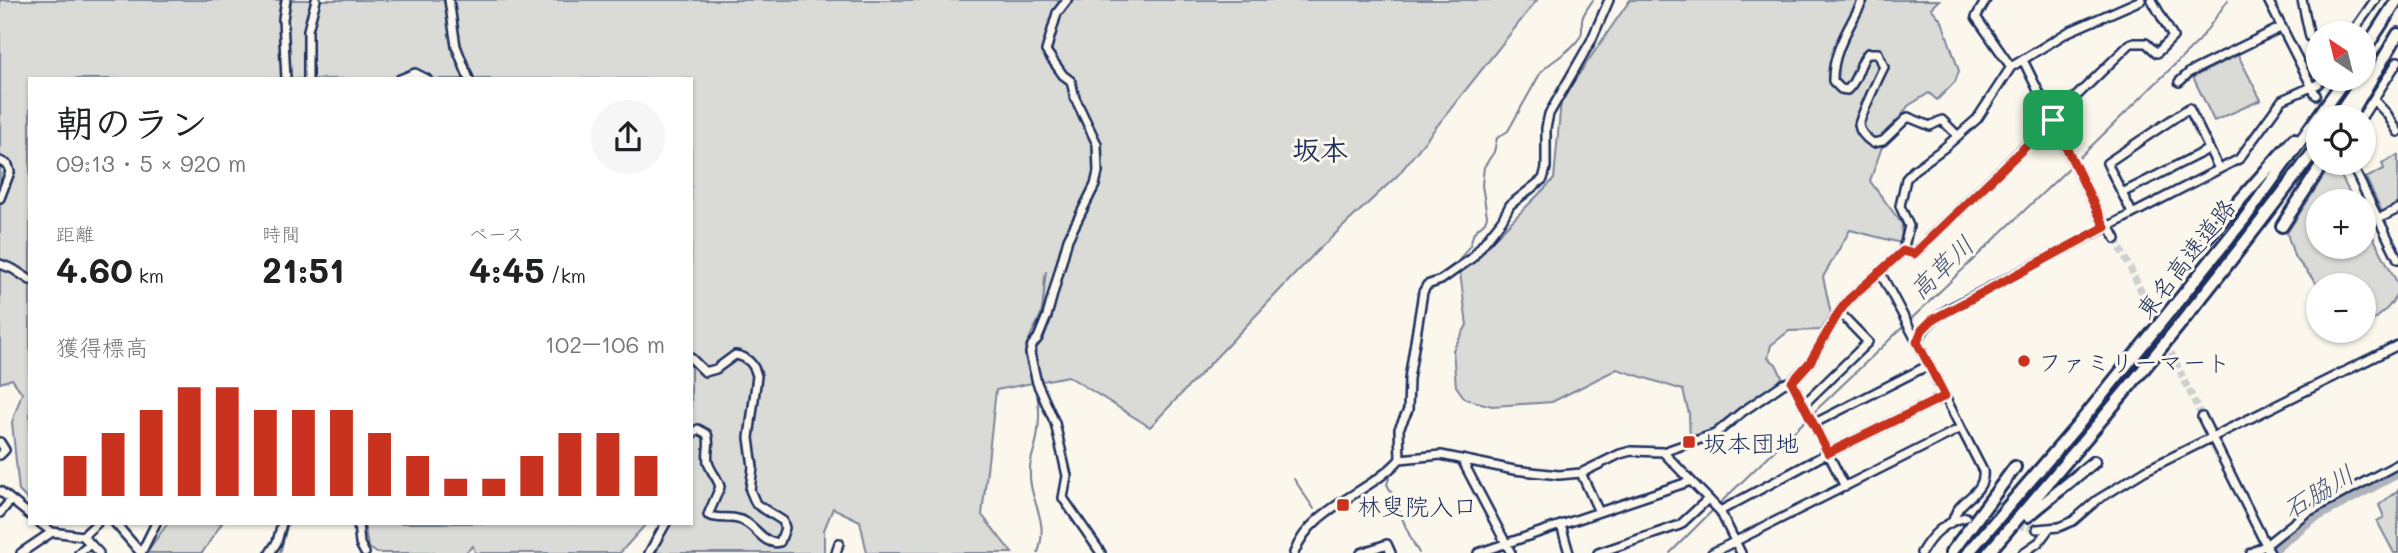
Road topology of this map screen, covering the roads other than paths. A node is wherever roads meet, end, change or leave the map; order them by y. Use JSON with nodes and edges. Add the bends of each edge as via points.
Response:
{"nodes":[{"id":1,"x":286,"y":0,"type":"edge"},
{"id":2,"x":316,"y":0,"type":"edge"},
{"id":3,"x":449,"y":0,"type":"edge"},
{"id":4,"x":1067,"y":0,"type":"edge"},
{"id":5,"x":1609,"y":0,"type":"edge"},
{"id":6,"x":1863,"y":0,"type":"edge"},
{"id":7,"x":1986,"y":0,"type":"edge"},
{"id":8,"x":2141,"y":0,"type":"edge"},
{"id":9,"x":2152,"y":0,"type":"edge"},
{"id":10,"x":2268,"y":0,"type":"edge"},
{"id":11,"x":2302,"y":0,"type":"edge"},
{"id":12,"x":2375,"y":0,"type":"edge"},
{"id":13,"x":2397,"y":0,"type":"edge"},
{"id":14,"x":2123,"y":4,"type":"edge"},
{"id":15,"x":2307,"y":21,"type":"edge"},
{"id":16,"x":2360,"y":21,"type":"edge"},
{"id":17,"x":2398,"y":25,"type":"edge"},
{"id":18,"x":2281,"y":27,"type":"junction"},
{"id":19,"x":2376,"y":32,"type":"edge"},
{"id":20,"x":2398,"y":34,"type":"edge"},
{"id":21,"x":2376,"y":59,"type":"edge"},
{"id":22,"x":2023,"y":60,"type":"junction"},
{"id":23,"x":2398,"y":61,"type":"edge"},
{"id":24,"x":2011,"y":67,"type":"junction"},
{"id":25,"x":2306,"y":75,"type":"edge"},
{"id":26,"x":286,"y":77,"type":"edge"},
{"id":27,"x":308,"y":77,"type":"edge"},
{"id":28,"x":405,"y":77,"type":"edge"},
{"id":29,"x":423,"y":77,"type":"edge"},
{"id":30,"x":468,"y":77,"type":"edge"},
{"id":31,"x":2179,"y":82,"type":"dead end"},
{"id":32,"x":2306,"y":90,"type":"edge"},
{"id":33,"x":2314,"y":91,"type":"edge"},
{"id":34,"x":2336,"y":91,"type":"edge"},
{"id":35,"x":2316,"y":95,"type":"tunnel mouth"},
{"id":36,"x":2374,"y":95,"type":"junction"},
{"id":37,"x":2332,"y":97,"type":"junction"},
{"id":38,"x":2356,"y":105,"type":"edge"},
{"id":39,"x":2369,"y":105,"type":"edge"},
{"id":40,"x":2053,"y":120,"type":"junction"},
{"id":41,"x":2398,"y":132,"type":"edge"},
{"id":42,"x":1958,"y":136,"type":"junction"},
{"id":43,"x":2209,"y":149,"type":"junction"},
{"id":44,"x":0,"y":161,"type":"edge"},
{"id":45,"x":2306,"y":161,"type":"edge"},
{"id":46,"x":2219,"y":169,"type":"junction"},
{"id":47,"x":2315,"y":175,"type":"edge"},
{"id":48,"x":2357,"y":175,"type":"edge"},
{"id":49,"x":2122,"y":193,"type":"junction"},
{"id":50,"x":0,"y":198,"type":"edge"},
{"id":51,"x":2398,"y":209,"type":"edge"},
{"id":52,"x":2132,"y":213,"type":"junction"},
{"id":53,"x":2378,"y":219,"type":"junction"},
{"id":54,"x":2107,"y":226,"type":"junction"},
{"id":55,"x":2282,"y":226,"type":"dead end"},
{"id":56,"x":2116,"y":239,"type":"tunnel mouth"},
{"id":57,"x":2196,"y":250,"type":"dead end"},
{"id":58,"x":1903,"y":251,"type":"junction"},
{"id":59,"x":2397,"y":255,"type":"edge"},
{"id":60,"x":0,"y":264,"type":"edge"},
{"id":61,"x":1880,"y":272,"type":"junction"},
{"id":62,"x":28,"y":279,"type":"edge"},
{"id":63,"x":1839,"y":312,"type":"junction"},
{"id":64,"x":1917,"y":342,"type":"junction"},
{"id":65,"x":2398,"y":345,"type":"edge"},
{"id":66,"x":693,"y":360,"type":"edge"},
{"id":67,"x":1928,"y":365,"type":"junction"},
{"id":68,"x":1792,"y":382,"type":"junction"},
{"id":69,"x":1945,"y":396,"type":"junction"},
{"id":70,"x":1804,"y":407,"type":"junction"},
{"id":71,"x":2202,"y":417,"type":"tunnel mouth"},
{"id":72,"x":1813,"y":424,"type":"junction"},
{"id":73,"x":1961,"y":428,"type":"junction"},
{"id":74,"x":693,"y":433,"type":"edge"},
{"id":75,"x":2212,"y":437,"type":"junction"},
{"id":76,"x":0,"y":442,"type":"edge"},
{"id":77,"x":1663,"y":452,"type":"junction"},
{"id":78,"x":1828,"y":453,"type":"junction"},
{"id":79,"x":0,"y":456,"type":"edge"},
{"id":80,"x":1399,"y":459,"type":"junction"},
{"id":81,"x":1462,"y":460,"type":"junction"},
{"id":82,"x":2094,"y":462,"type":"dead end"},
{"id":83,"x":2398,"y":464,"type":"edge"},
{"id":84,"x":2015,"y":467,"type":"dead end"},
{"id":85,"x":1581,"y":474,"type":"junction"},
{"id":86,"x":1691,"y":481,"type":"junction"},
{"id":87,"x":1845,"y":487,"type":"junction"},
{"id":88,"x":0,"y":491,"type":"edge"},
{"id":89,"x":11,"y":500,"type":"junction"},
{"id":90,"x":1710,"y":501,"type":"junction"},
{"id":91,"x":1720,"y":511,"type":"junction"},
{"id":92,"x":1599,"y":512,"type":"junction"},
{"id":93,"x":0,"y":513,"type":"edge"},
{"id":94,"x":28,"y":513,"type":"edge"},
{"id":95,"x":1966,"y":517,"type":"tunnel mouth"},
{"id":96,"x":1953,"y":521,"type":"junction"},
{"id":97,"x":43,"y":525,"type":"edge"},
{"id":98,"x":95,"y":525,"type":"edge"},
{"id":99,"x":117,"y":525,"type":"edge"},
{"id":100,"x":155,"y":525,"type":"edge"},
{"id":101,"x":281,"y":525,"type":"edge"},
{"id":102,"x":358,"y":525,"type":"edge"},
{"id":103,"x":665,"y":525,"type":"edge"},
{"id":104,"x":1561,"y":525,"type":"junction"},
{"id":105,"x":2037,"y":529,"type":"tunnel mouth"},
{"id":106,"x":2048,"y":530,"type":"junction"},
{"id":107,"x":52,"y":532,"type":"junction"},
{"id":108,"x":83,"y":536,"type":"junction"},
{"id":109,"x":1735,"y":541,"type":"junction"},
{"id":110,"x":90,"y":543,"type":"junction"},
{"id":111,"x":839,"y":543,"type":"dead end"},
{"id":112,"x":1506,"y":544,"type":"junction"},
{"id":113,"x":2268,"y":549,"type":"edge"},
{"id":114,"x":21,"y":553,"type":"edge"},
{"id":115,"x":79,"y":553,"type":"edge"},
{"id":116,"x":99,"y":553,"type":"edge"},
{"id":117,"x":141,"y":553,"type":"edge"},
{"id":118,"x":270,"y":553,"type":"edge"},
{"id":119,"x":365,"y":553,"type":"edge"},
{"id":120,"x":649,"y":553,"type":"edge"},
{"id":121,"x":836,"y":553,"type":"edge"},
{"id":122,"x":1101,"y":553,"type":"edge"},
{"id":123,"x":1294,"y":553,"type":"edge"},
{"id":124,"x":1361,"y":553,"type":"edge"},
{"id":125,"x":1391,"y":553,"type":"edge"},
{"id":126,"x":1478,"y":553,"type":"edge"},
{"id":127,"x":1511,"y":553,"type":"edge"},
{"id":128,"x":1569,"y":553,"type":"edge"},
{"id":129,"x":1598,"y":553,"type":"edge"},
{"id":130,"x":1712,"y":553,"type":"edge"},
{"id":131,"x":1741,"y":553,"type":"edge"},
{"id":132,"x":1921,"y":553,"type":"edge"},
{"id":133,"x":1951,"y":553,"type":"edge"},
{"id":134,"x":1968,"y":553,"type":"edge"},
{"id":135,"x":1989,"y":553,"type":"edge"},
{"id":136,"x":2023,"y":553,"type":"edge"},
{"id":137,"x":2251,"y":553,"type":"edge"}],
"edges":[{"from":1,"to":26,"type":"street"},
{"from":2,"to":27,"type":"street","via":[[308,30]]},
{"from":3,"to":30,"type":"street","via":[[456,46]]},
{"from":4,"to":122,"type":"street","via":[[1057,13],[1046,51],[1071,80],[1097,144],[1098,172],[1068,239],[1047,316],[1030,354],[1058,436],[1067,476],[1063,498]]},
{"from":5,"to":80,"type":"street","via":[[1549,114],[1543,179],[1510,205],[1472,258],[1423,292],[1408,410],[1399,429]]},
{"from":6,"to":42,"type":"street","via":[[1842,39],[1833,81],[1847,90],[1868,53],[1878,53],[1883,61],[1860,118],[1865,138],[1873,143],[1883,141],[1908,117],[1930,126],[1941,120]]},
{"from":7,"to":24,"type":"street","via":[[1976,17]]},
{"from":8,"to":14,"type":"street"},
{"from":9,"to":40,"type":"street","via":[[2173,37],[2157,54],[2146,44],[2131,43]]},
{"from":10,"to":18,"type":"street"},
{"from":11,"to":15,"type":"street"},
{"from":12,"to":16,"type":"street"},
{"from":13,"to":19,"type":"highway"},
{"from":14,"to":22,"type":"street"},
{"from":17,"to":21,"type":"highway"},
{"from":18,"to":25,"type":"street"},
{"from":18,"to":31,"type":"street","via":[[2190,72]]},
{"from":20,"to":38,"type":"highway"},
{"from":22,"to":24,"type":"street"},
{"from":22,"to":40,"type":"street"},
{"from":23,"to":36,"type":"street"},
{"from":24,"to":42,"type":"street","via":[[1986,106]]},
{"from":28,"to":29,"type":"street","via":[[415,73]]},
{"from":32,"to":46,"type":"street","via":[[2282,100],[2245,153]]},
{"from":33,"to":35,"type":"street"},
{"from":34,"to":37,"type":"highway","name":"東名高速道路"},
{"from":36,"to":39,"type":"street"},
{"from":36,"to":41,"type":"street"},
{"from":37,"to":57,"type":"highway"},
{"from":37,"to":134,"type":"highway","name":"東名高速道路","via":[[2245,218]]},
{"from":40,"to":54,"type":"street"},
{"from":40,"to":58,"type":"street","via":[[1914,254]]},
{"from":42,"to":58,"type":"street","via":[[1906,179],[1900,206],[1909,226]]},
{"from":43,"to":46,"type":"street"},
{"from":43,"to":49,"type":"street"},
{"from":43,"to":49,"type":"street","via":[[2189,108],[2107,163]]},
{"from":44,"to":50,"type":"street","via":[[10,172]]},
{"from":45,"to":135,"type":"highway","name":"東名高速道路","via":[[2199,302]]},
{"from":46,"to":52,"type":"street"},
{"from":47,"to":55,"type":"highway"},
{"from":48,"to":53,"type":"street"},
{"from":49,"to":52,"type":"street"},
{"from":51,"to":53,"type":"street"},
{"from":52,"to":54,"type":"street"},
{"from":53,"to":59,"type":"street"},
{"from":54,"to":56,"type":"street"},
{"from":54,"to":64,"type":"street","via":[[1950,308],[1922,330]]},
{"from":58,"to":61,"type":"street"},
{"from":60,"to":62,"type":"street"},
{"from":61,"to":63,"type":"street"},
{"from":61,"to":64,"type":"street"},
{"from":63,"to":68,"type":"street","via":[[1810,362]]},
{"from":63,"to":70,"type":"street","via":[[1868,342]]},
{"from":64,"to":67,"type":"street"},
{"from":65,"to":75,"type":"street"},
{"from":66,"to":74,"type":"street","via":[[705,372],[735,355],[755,367],[750,491],[762,510],[783,521],[780,541],[768,542],[736,517],[708,515],[720,488],[708,465],[707,434],[698,429]]},
{"from":67,"to":69,"type":"street"},
{"from":67,"to":72,"type":"street"},
{"from":68,"to":70,"type":"street"},
{"from":68,"to":77,"type":"street","via":[[1715,434]]},
{"from":69,"to":73,"type":"street"},
{"from":69,"to":78,"type":"street"},
{"from":70,"to":72,"type":"street"},
{"from":71,"to":75,"type":"street"},
{"from":72,"to":78,"type":"street"},
{"from":73,"to":87,"type":"street"},
{"from":73,"to":96,"type":"street","via":[[1984,479],[1958,506]]},
{"from":75,"to":106,"type":"street","via":[[2119,485],[2073,521]]},
{"from":75,"to":113,"type":"street"},
{"from":76,"to":79,"type":"street","via":[[5,450]]},
{"from":77,"to":85,"type":"street","via":[[1631,451]]},
{"from":77,"to":86,"type":"street"},
{"from":78,"to":87,"type":"street"},
{"from":78,"to":91,"type":"street"},
{"from":80,"to":81,"type":"street","via":[[1441,455]]},
{"from":80,"to":123,"type":"street","via":[[1318,519]]},
{"from":81,"to":85,"type":"street","via":[[1514,470]]},
{"from":81,"to":112,"type":"street"},
{"from":82,"to":135,"type":"highway"},
{"from":83,"to":113,"type":"street","via":[[2306,513]]},
{"from":84,"to":133,"type":"highway"},
{"from":85,"to":92,"type":"street"},
{"from":86,"to":90,"type":"street"},
{"from":86,"to":92,"type":"street"},
{"from":87,"to":109,"type":"street"},
{"from":88,"to":89,"type":"street"},
{"from":89,"to":93,"type":"street"},
{"from":89,"to":94,"type":"street"},
{"from":90,"to":91,"type":"street"},
{"from":90,"to":129,"type":"street","via":[[1680,525]]},
{"from":91,"to":109,"type":"street"},
{"from":92,"to":104,"type":"street"},
{"from":95,"to":96,"type":"street"},
{"from":96,"to":132,"type":"street","via":[[1929,539]]},
{"from":97,"to":107,"type":"street"},
{"from":98,"to":108,"type":"street"},
{"from":99,"to":117,"type":"street"},
{"from":100,"to":117,"type":"street"},
{"from":101,"to":118,"type":"street"},
{"from":102,"to":119,"type":"street"},
{"from":103,"to":120,"type":"street"},
{"from":104,"to":112,"type":"street"},
{"from":104,"to":128,"type":"street"},
{"from":105,"to":106,"type":"street"},
{"from":106,"to":136,"type":"street"},
{"from":107,"to":108,"type":"street"},
{"from":107,"to":114,"type":"street"},
{"from":108,"to":110,"type":"street"},
{"from":109,"to":130,"type":"street"},
{"from":109,"to":131,"type":"street"},
{"from":110,"to":115,"type":"street"},
{"from":110,"to":116,"type":"street"},
{"from":111,"to":121,"type":"street"},
{"from":112,"to":126,"type":"street"},
{"from":112,"to":127,"type":"street"},
{"from":113,"to":137,"type":"street"},
{"from":124,"to":125,"type":"street","via":[[1387,544]]}]}
